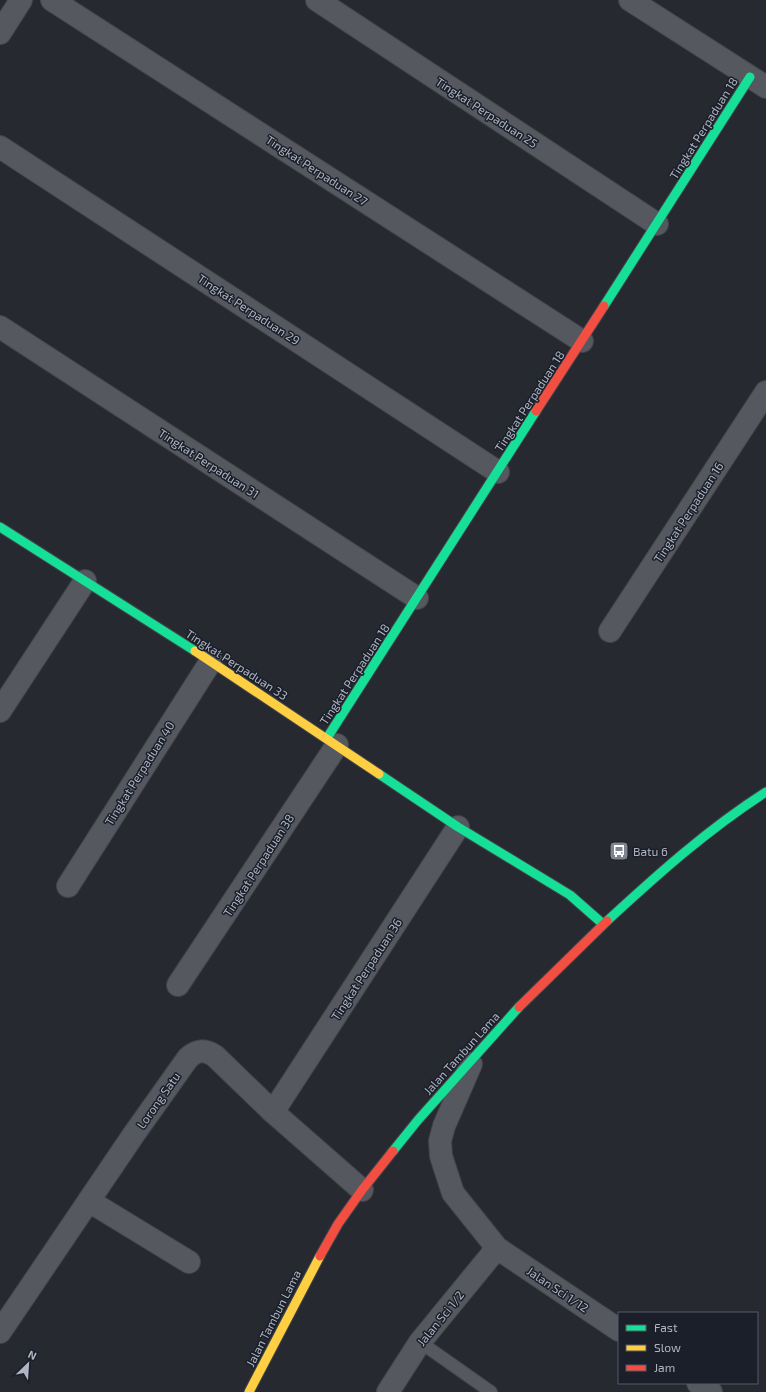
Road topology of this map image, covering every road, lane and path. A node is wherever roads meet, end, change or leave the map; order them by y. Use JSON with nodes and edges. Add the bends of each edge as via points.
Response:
{"nodes":[{"id":1,"x":21,"y":0,"type":"edge"},
{"id":2,"x":52,"y":0,"type":"edge"},
{"id":3,"x":316,"y":0,"type":"edge"},
{"id":4,"x":630,"y":0,"type":"edge"},
{"id":5,"x":0,"y":33,"type":"edge"},
{"id":6,"x":758,"y":82,"type":"edge"},
{"id":7,"x":0,"y":147,"type":"edge"},
{"id":8,"x":657,"y":224,"type":"junction"},
{"id":9,"x":0,"y":327,"type":"edge"},
{"id":10,"x":582,"y":341,"type":"junction"},
{"id":11,"x":766,"y":392,"type":"edge"},
{"id":12,"x":498,"y":472,"type":"junction"},
{"id":13,"x":0,"y":527,"type":"edge"},
{"id":14,"x":85,"y":581,"type":"junction"},
{"id":15,"x":417,"y":598,"type":"junction"},
{"id":16,"x":610,"y":631,"type":"dead end"},
{"id":17,"x":211,"y":661,"type":"junction"},
{"id":18,"x":0,"y":711,"type":"edge"},
{"id":19,"x":332,"y":742,"type":"junction"},
{"id":20,"x":766,"y":792,"type":"edge"},
{"id":21,"x":458,"y":827,"type":"junction"},
{"id":22,"x":68,"y":886,"type":"dead end"},
{"id":23,"x":603,"y":924,"type":"junction"},
{"id":24,"x":178,"y":985,"type":"dead end"},
{"id":25,"x":476,"y":1054,"type":"junction"},
{"id":26,"x":273,"y":1112,"type":"junction"},
{"id":27,"x":362,"y":1190,"type":"junction"},
{"id":28,"x":89,"y":1201,"type":"junction"},
{"id":29,"x":497,"y":1248,"type":"junction"},
{"id":30,"x":189,"y":1262,"type":"dead end"},
{"id":31,"x":618,"y":1329,"type":"edge"},
{"id":32,"x":0,"y":1332,"type":"edge"},
{"id":33,"x":420,"y":1342,"type":"junction"},
{"id":34,"x":699,"y":1384,"type":"edge"},
{"id":35,"x":249,"y":1392,"type":"edge"},
{"id":36,"x":388,"y":1392,"type":"edge"},
{"id":37,"x":491,"y":1392,"type":"edge"},
{"id":38,"x":711,"y":1392,"type":"edge"}],
"edges":[{"from":1,"to":5,"type":"street"},
{"from":2,"to":10,"type":"street","name":"Tingkat Perpaduan 27"},
{"from":3,"to":8,"type":"street","name":"Tingkat Perpaduan 25"},
{"from":4,"to":6,"type":"street"},
{"from":6,"to":8,"type":"street","name":"Tingkat Perpaduan 18"},
{"from":7,"to":12,"type":"street","name":"Tingkat Perpaduan 29"},
{"from":8,"to":10,"type":"street","name":"Tingkat Perpaduan 18"},
{"from":9,"to":15,"type":"street","name":"Tingkat Perpaduan 31"},
{"from":10,"to":12,"type":"street","name":"Tingkat Perpaduan 18"},
{"from":11,"to":16,"type":"street","name":"Tingkat Perpaduan 16"},
{"from":12,"to":15,"type":"street","name":"Tingkat Perpaduan 18"},
{"from":13,"to":14,"type":"street","name":"Tingkat Perpaduan 33"},
{"from":14,"to":17,"type":"street","name":"Tingkat Perpaduan 33"},
{"from":14,"to":18,"type":"street"},
{"from":15,"to":19,"type":"street","name":"Tingkat Perpaduan 18"},
{"from":17,"to":19,"type":"street","name":"Tingkat Perpaduan 33"},
{"from":17,"to":22,"type":"street","name":"Tingkat Perpaduan 40"},
{"from":19,"to":21,"type":"street","name":"Tingkat Perpaduan 33"},
{"from":19,"to":24,"type":"street","name":"Tingkat Perpaduan 38"},
{"from":20,"to":23,"type":"street","name":"Jalan Tambun Lama","via":[[672,862]]},
{"from":21,"to":23,"type":"street","name":"Tingkat Perpaduan 33","via":[[570,896]]},
{"from":21,"to":26,"type":"street","name":"Tingkat Perpaduan 36"},
{"from":23,"to":25,"type":"street","name":"Jalan Tambun Lama","via":[[522,1003]]},
{"from":25,"to":27,"type":"street","name":"Jalan Tambun Lama","via":[[418,1120]]},
{"from":25,"to":29,"type":"street","name":"Jalan Sci 1/12","via":[[444,1126],[440,1141],[441,1156],[453,1193]]},
{"from":26,"to":27,"type":"street","name":"Lorong Satu"},
{"from":26,"to":28,"type":"street","name":"Lorong Satu","via":[[215,1056],[201,1051],[193,1053]]},
{"from":27,"to":35,"type":"street","name":"Jalan Tambun Lama","via":[[313,1267]]},
{"from":28,"to":30,"type":"street"},
{"from":28,"to":32,"type":"street","name":"Lorong Satu"},
{"from":29,"to":31,"type":"street","name":"Jalan Sci 1/12"},
{"from":29,"to":33,"type":"street","name":"Jalan Sci 1/2"},
{"from":33,"to":36,"type":"street","name":"Jalan Sci 1/2"},
{"from":33,"to":37,"type":"lane"},
{"from":34,"to":38,"type":"street"}]}
